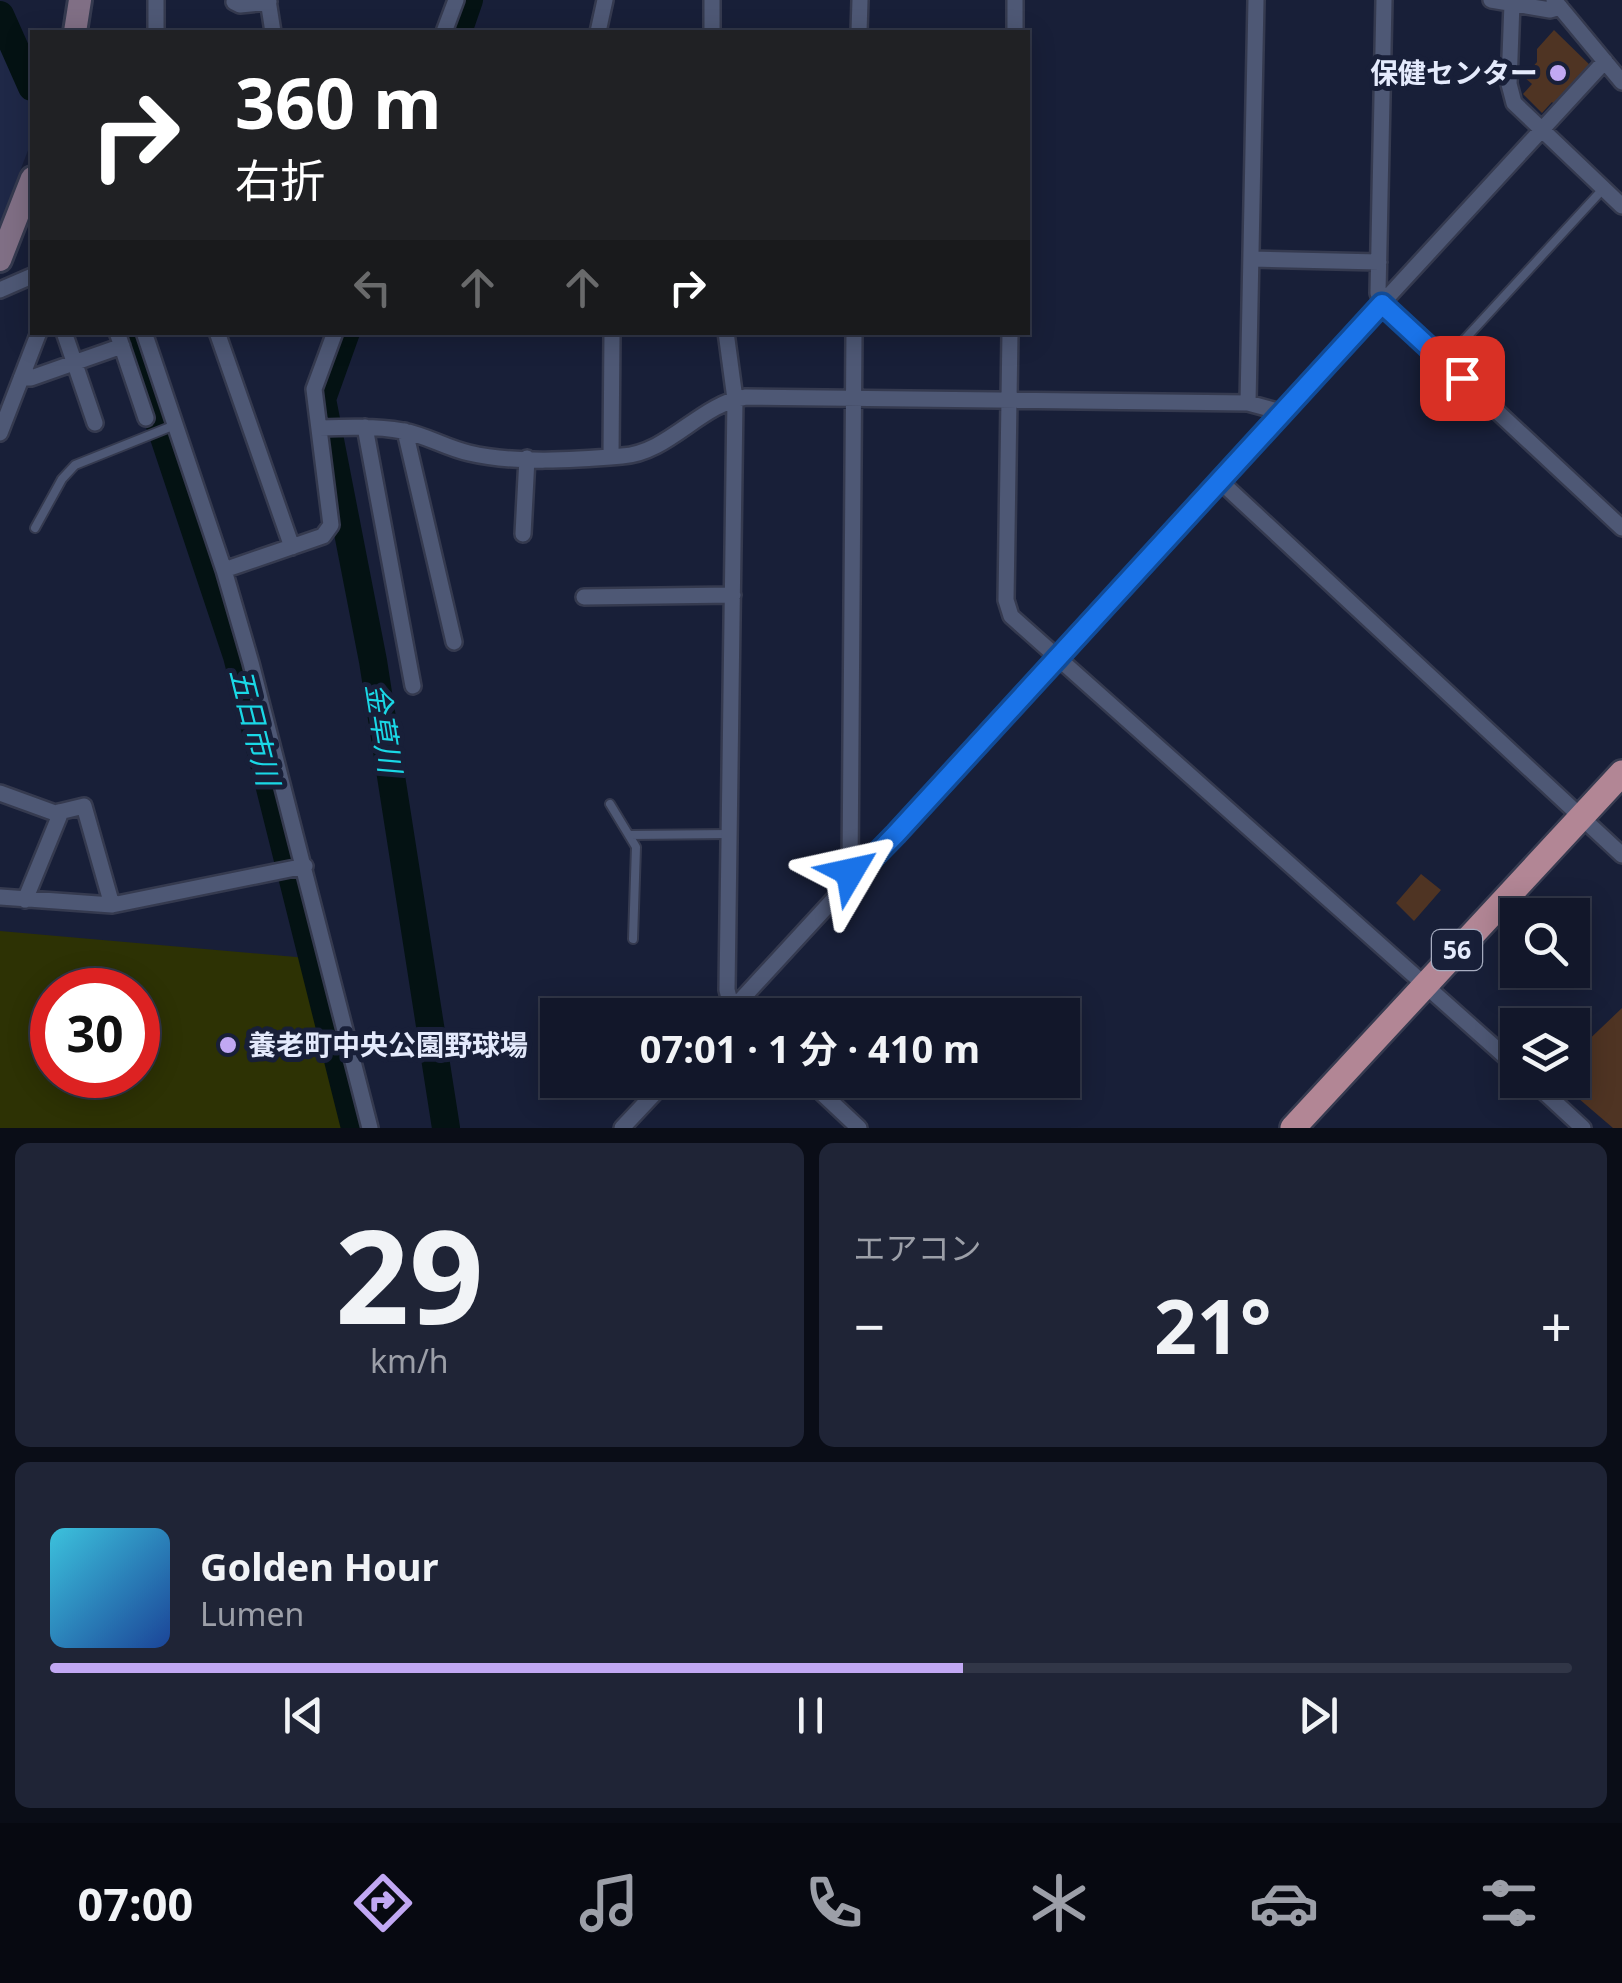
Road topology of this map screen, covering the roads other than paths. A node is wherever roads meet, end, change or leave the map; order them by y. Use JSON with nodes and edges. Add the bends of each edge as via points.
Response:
{"nodes":[{"id":1,"x":80,"y":0,"type":"edge"},
{"id":2,"x":156,"y":0,"type":"edge"},
{"id":3,"x":289,"y":0,"type":"edge"},
{"id":4,"x":456,"y":0,"type":"edge"},
{"id":5,"x":604,"y":0,"type":"edge"},
{"id":6,"x":712,"y":0,"type":"edge"},
{"id":7,"x":860,"y":0,"type":"edge"},
{"id":8,"x":1015,"y":0,"type":"edge"},
{"id":9,"x":1256,"y":0,"type":"edge"},
{"id":10,"x":1384,"y":0,"type":"edge"},
{"id":11,"x":1491,"y":0,"type":"edge"},
{"id":12,"x":234,"y":2,"type":"edge"},
{"id":13,"x":269,"y":2,"type":"edge"},
{"id":14,"x":1512,"y":4,"type":"junction"},
{"id":15,"x":1557,"y":4,"type":"edge"},
{"id":16,"x":75,"y":30,"type":"edge"},
{"id":17,"x":156,"y":30,"type":"edge"},
{"id":18,"x":273,"y":30,"type":"edge"},
{"id":19,"x":445,"y":30,"type":"edge"},
{"id":20,"x":598,"y":30,"type":"edge"},
{"id":21,"x":712,"y":30,"type":"edge"},
{"id":22,"x":859,"y":30,"type":"edge"},
{"id":23,"x":1014,"y":30,"type":"edge"},
{"id":24,"x":1605,"y":61,"type":"junction"},
{"id":25,"x":1622,"y":82,"type":"edge"},
{"id":26,"x":1542,"y":131,"type":"junction"},
{"id":27,"x":30,"y":183,"type":"edge"},
{"id":28,"x":1603,"y":188,"type":"junction"},
{"id":29,"x":1622,"y":206,"type":"edge"},
{"id":30,"x":1251,"y":259,"type":"junction"},
{"id":31,"x":0,"y":260,"type":"edge"},
{"id":32,"x":1380,"y":262,"type":"junction"},
{"id":33,"x":30,"y":277,"type":"edge"},
{"id":34,"x":0,"y":290,"type":"edge"},
{"id":35,"x":1382,"y":304,"type":"junction"},
{"id":36,"x":38,"y":335,"type":"edge"},
{"id":37,"x":65,"y":335,"type":"edge"},
{"id":38,"x":145,"y":335,"type":"edge"},
{"id":39,"x":219,"y":335,"type":"edge"},
{"id":40,"x":334,"y":335,"type":"edge"},
{"id":41,"x":612,"y":335,"type":"edge"},
{"id":42,"x":726,"y":335,"type":"edge"},
{"id":43,"x":854,"y":335,"type":"edge"},
{"id":44,"x":1010,"y":335,"type":"edge"},
{"id":45,"x":120,"y":339,"type":"edge"},
{"id":46,"x":1454,"y":352,"type":"dead end"},
{"id":47,"x":74,"y":362,"type":"junction"},
{"id":48,"x":21,"y":378,"type":"junction"},
{"id":49,"x":735,"y":399,"type":"junction"},
{"id":50,"x":853,"y":400,"type":"junction"},
{"id":51,"x":1010,"y":401,"type":"junction"},
{"id":52,"x":1248,"y":402,"type":"junction"},
{"id":53,"x":1281,"y":412,"type":"junction"},
{"id":54,"x":146,"y":418,"type":"dead end"},
{"id":55,"x":95,"y":423,"type":"dead end"},
{"id":56,"x":175,"y":426,"type":"junction"},
{"id":57,"x":364,"y":427,"type":"junction"},
{"id":58,"x":326,"y":428,"type":"junction"},
{"id":59,"x":404,"y":431,"type":"junction"},
{"id":60,"x":0,"y":433,"type":"edge"},
{"id":61,"x":611,"y":456,"type":"junction"},
{"id":62,"x":527,"y":458,"type":"junction"},
{"id":63,"x":1220,"y":481,"type":"junction"},
{"id":64,"x":35,"y":528,"type":"dead end"},
{"id":65,"x":1622,"y":528,"type":"edge"},
{"id":66,"x":523,"y":534,"type":"dead end"},
{"id":67,"x":292,"y":548,"type":"junction"},
{"id":68,"x":224,"y":570,"type":"junction"},
{"id":69,"x":733,"y":595,"type":"junction"},
{"id":70,"x":584,"y":597,"type":"dead end"},
{"id":71,"x":454,"y":642,"type":"dead end"},
{"id":72,"x":1058,"y":658,"type":"junction"},
{"id":73,"x":413,"y":686,"type":"dead end"},
{"id":74,"x":1622,"y":773,"type":"edge"},
{"id":75,"x":0,"y":793,"type":"edge"},
{"id":76,"x":610,"y":804,"type":"dead end"},
{"id":77,"x":58,"y":812,"type":"junction"},
{"id":78,"x":1581,"y":817,"type":"junction"},
{"id":79,"x":729,"y":834,"type":"junction"},
{"id":80,"x":629,"y":835,"type":"junction"},
{"id":81,"x":1622,"y":855,"type":"edge"},
{"id":82,"x":305,"y":866,"type":"junction"},
{"id":83,"x":853,"y":878,"type":"junction"},
{"id":84,"x":0,"y":897,"type":"edge"},
{"id":85,"x":25,"y":900,"type":"junction"},
{"id":86,"x":112,"y":905,"type":"junction"},
{"id":87,"x":633,"y":939,"type":"dead end"},
{"id":88,"x":1426,"y":984,"type":"junction"},
{"id":89,"x":729,"y":998,"type":"edge"},
{"id":90,"x":745,"y":998,"type":"edge"},
{"id":91,"x":1500,"y":1052,"type":"edge"},
{"id":92,"x":650,"y":1098,"type":"edge"},
{"id":93,"x":827,"y":1098,"type":"edge"},
{"id":94,"x":1550,"y":1098,"type":"edge"},
{"id":95,"x":370,"y":1128,"type":"edge"},
{"id":96,"x":622,"y":1128,"type":"edge"},
{"id":97,"x":859,"y":1128,"type":"edge"},
{"id":98,"x":1293,"y":1128,"type":"edge"},
{"id":99,"x":1583,"y":1128,"type":"edge"}],
"edges":[{"from":1,"to":16,"type":"main road"},
{"from":2,"to":17,"type":"street"},
{"from":3,"to":13,"type":"street"},
{"from":4,"to":19,"type":"street"},
{"from":5,"to":20,"type":"street"},
{"from":6,"to":21,"type":"street"},
{"from":7,"to":22,"type":"street"},
{"from":8,"to":23,"type":"street"},
{"from":9,"to":30,"type":"street"},
{"from":10,"to":32,"type":"street"},
{"from":11,"to":14,"type":"street"},
{"from":12,"to":13,"type":"street"},
{"from":13,"to":18,"type":"street"},
{"from":14,"to":15,"type":"street","via":[[1550,10]]},
{"from":14,"to":26,"type":"street","via":[[1509,84],[1514,103]]},
{"from":15,"to":24,"type":"street"},
{"from":24,"to":25,"type":"street"},
{"from":24,"to":26,"type":"street"},
{"from":26,"to":28,"type":"street"},
{"from":26,"to":35,"type":"street"},
{"from":27,"to":31,"type":"main road"},
{"from":28,"to":29,"type":"street"},
{"from":28,"to":46,"type":"lane"},
{"from":30,"to":32,"type":"street"},
{"from":30,"to":52,"type":"street"},
{"from":32,"to":35,"type":"street"},
{"from":33,"to":34,"type":"street"},
{"from":35,"to":53,"type":"street"},
{"from":35,"to":65,"type":"street"},
{"from":36,"to":48,"type":"street"},
{"from":37,"to":47,"type":"street"},
{"from":38,"to":56,"type":"street"},
{"from":39,"to":67,"type":"street"},
{"from":40,"to":58,"type":"street","via":[[314,389]]},
{"from":41,"to":61,"type":"street"},
{"from":42,"to":49,"type":"street"},
{"from":43,"to":50,"type":"street"},
{"from":44,"to":51,"type":"street"},
{"from":45,"to":47,"type":"street"},
{"from":45,"to":54,"type":"street"},
{"from":47,"to":48,"type":"street"},
{"from":47,"to":55,"type":"street"},
{"from":48,"to":60,"type":"street"},
{"from":49,"to":50,"type":"street"},
{"from":49,"to":61,"type":"street","via":[[664,441]]},
{"from":49,"to":69,"type":"street"},
{"from":50,"to":51,"type":"street"},
{"from":50,"to":83,"type":"street"},
{"from":51,"to":52,"type":"street"},
{"from":51,"to":72,"type":"street","via":[[1006,600],[1011,616]]},
{"from":52,"to":53,"type":"street"},
{"from":53,"to":63,"type":"street"},
{"from":56,"to":64,"type":"lane","via":[[75,466]]},
{"from":56,"to":68,"type":"street"},
{"from":57,"to":58,"type":"street"},
{"from":57,"to":59,"type":"street"},
{"from":57,"to":73,"type":"street"},
{"from":58,"to":67,"type":"street","via":[[331,524],[323,536]]},
{"from":59,"to":62,"type":"street","via":[[470,453]]},
{"from":59,"to":71,"type":"street"},
{"from":61,"to":62,"type":"street"},
{"from":62,"to":66,"type":"street"},
{"from":63,"to":72,"type":"street"},
{"from":63,"to":78,"type":"street"},
{"from":67,"to":68,"type":"street"},
{"from":68,"to":82,"type":"street"},
{"from":69,"to":70,"type":"street"},
{"from":69,"to":79,"type":"street"},
{"from":72,"to":83,"type":"street"},
{"from":72,"to":88,"type":"street"},
{"from":74,"to":78,"type":"main road","number":"56"},
{"from":75,"to":77,"type":"street"},
{"from":76,"to":80,"type":"lane"},
{"from":77,"to":85,"type":"street"},
{"from":77,"to":86,"type":"street","via":[[84,806]]},
{"from":78,"to":81,"type":"street"},
{"from":78,"to":88,"type":"main road","number":"56"},
{"from":79,"to":80,"type":"lane"},
{"from":79,"to":89,"type":"street"},
{"from":80,"to":87,"type":"lane","via":[[636,847]]},
{"from":82,"to":86,"type":"street"},
{"from":82,"to":95,"type":"street"},
{"from":83,"to":90,"type":"street"},
{"from":84,"to":85,"type":"street"},
{"from":85,"to":86,"type":"street"},
{"from":88,"to":91,"type":"street"},
{"from":88,"to":98,"type":"main road","number":"56"},
{"from":92,"to":96,"type":"street"},
{"from":93,"to":97,"type":"street"},
{"from":94,"to":99,"type":"street"}]}
